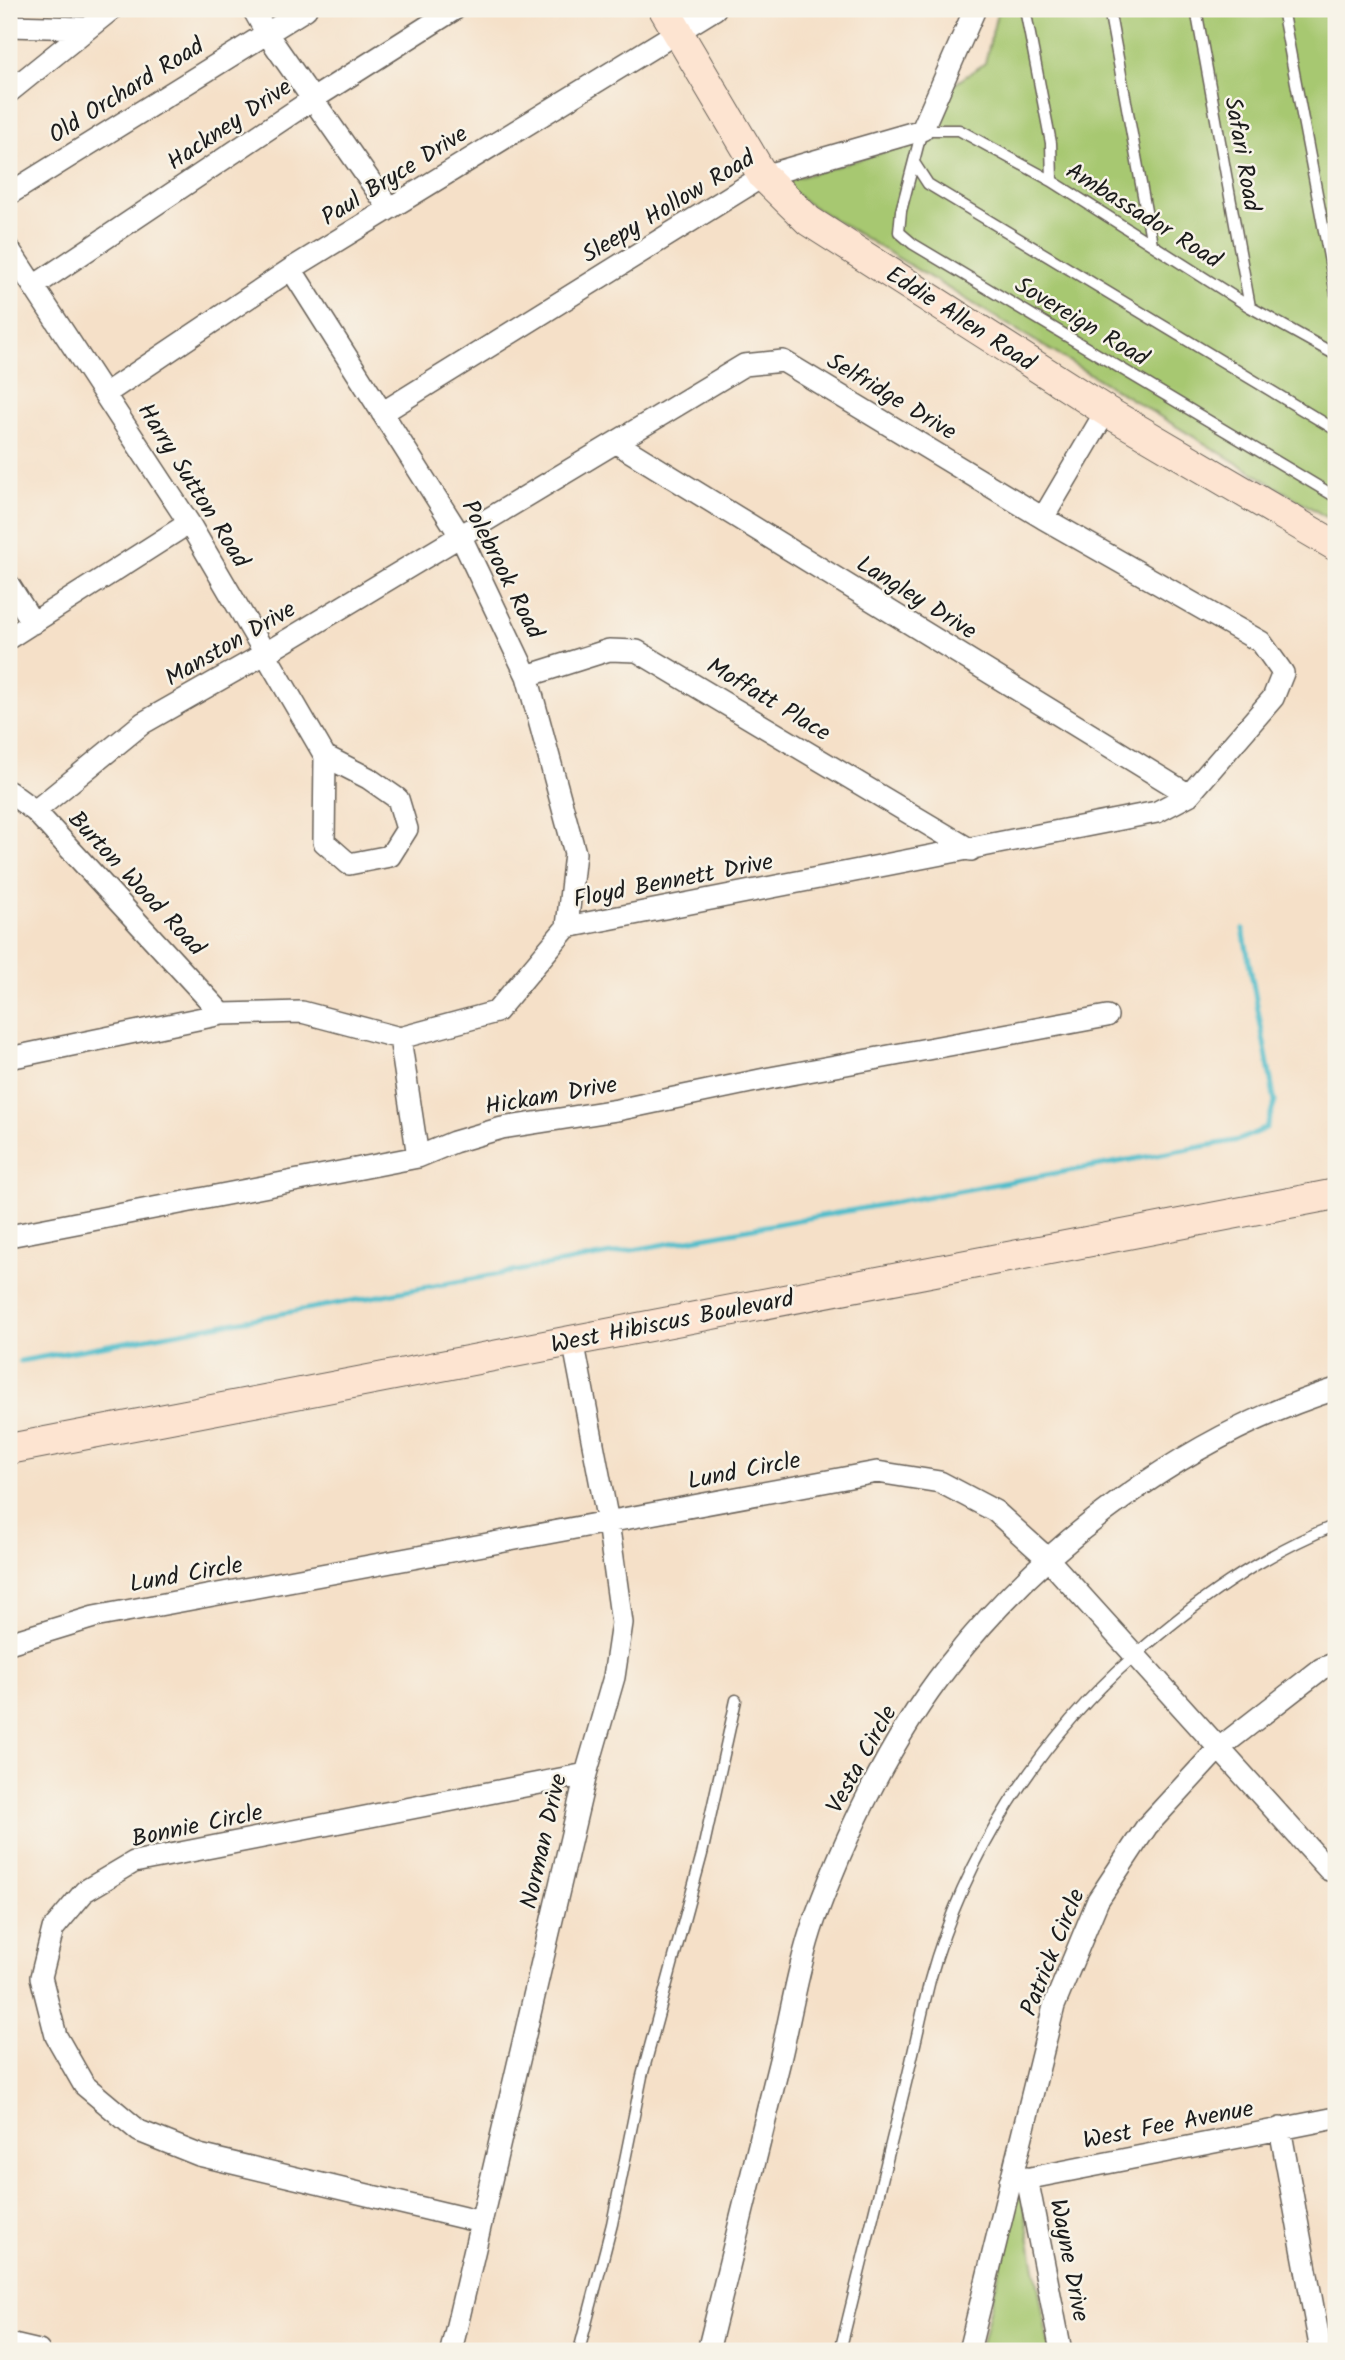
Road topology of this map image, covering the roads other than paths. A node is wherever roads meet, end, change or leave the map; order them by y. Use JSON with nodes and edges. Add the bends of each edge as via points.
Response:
{"nodes":[{"id":1,"x":112,"y":9,"type":"edge"},
{"id":2,"x":253,"y":9,"type":"edge"},
{"id":3,"x":306,"y":9,"type":"edge"},
{"id":4,"x":455,"y":9,"type":"edge"},
{"id":5,"x":715,"y":9,"type":"edge"},
{"id":6,"x":975,"y":9,"type":"edge"},
{"id":7,"x":1025,"y":9,"type":"edge"},
{"id":8,"x":1109,"y":9,"type":"edge"},
{"id":9,"x":1196,"y":9,"type":"edge"},
{"id":10,"x":1282,"y":9,"type":"edge"},
{"id":11,"x":671,"y":20,"type":"edge"},
{"id":12,"x":9,"y":26,"type":"edge"},
{"id":13,"x":85,"y":27,"type":"junction"},
{"id":14,"x":267,"y":34,"type":"junction"},
{"id":15,"x":9,"y":92,"type":"edge"},
{"id":16,"x":313,"y":99,"type":"junction"},
{"id":17,"x":922,"y":130,"type":"junction"},
{"id":18,"x":915,"y":164,"type":"junction"},
{"id":19,"x":763,"y":176,"type":"junction"},
{"id":20,"x":1052,"y":181,"type":"junction"},
{"id":21,"x":9,"y":194,"type":"edge"},
{"id":22,"x":389,"y":208,"type":"junction"},
{"id":23,"x":1152,"y":244,"type":"junction"},
{"id":24,"x":9,"y":249,"type":"edge"},
{"id":25,"x":291,"y":269,"type":"junction"},
{"id":26,"x":34,"y":286,"type":"junction"},
{"id":27,"x":1336,"y":294,"type":"edge"},
{"id":28,"x":1250,"y":307,"type":"junction"},
{"id":29,"x":1336,"y":355,"type":"edge"},
{"id":30,"x":104,"y":394,"type":"junction"},
{"id":31,"x":1106,"y":411,"type":"junction"},
{"id":32,"x":382,"y":413,"type":"junction"},
{"id":33,"x":1336,"y":430,"type":"edge"},
{"id":34,"x":618,"y":444,"type":"junction"},
{"id":35,"x":1336,"y":497,"type":"edge"},
{"id":36,"x":1044,"y":518,"type":"junction"},
{"id":37,"x":189,"y":523,"type":"junction"},
{"id":38,"x":461,"y":537,"type":"junction"},
{"id":39,"x":1336,"y":545,"type":"edge"},
{"id":40,"x":9,"y":584,"type":"edge"},
{"id":41,"x":33,"y":623,"type":"junction"},
{"id":42,"x":9,"y":638,"type":"edge"},
{"id":43,"x":267,"y":653,"type":"junction"},
{"id":44,"x":1283,"y":673,"type":"joint"},
{"id":45,"x":527,"y":676,"type":"junction"},
{"id":46,"x":325,"y":756,"type":"junction"},
{"id":47,"x":9,"y":792,"type":"edge"},
{"id":48,"x":1189,"y":795,"type":"junction"},
{"id":49,"x":35,"y":811,"type":"junction"},
{"id":50,"x":971,"y":850,"type":"junction"},
{"id":51,"x":567,"y":927,"type":"junction"},
{"id":52,"x":222,"y":1014,"type":"junction"},
{"id":53,"x":1107,"y":1016,"type":"dead end"},
{"id":54,"x":400,"y":1038,"type":"junction"},
{"id":55,"x":9,"y":1058,"type":"edge"},
{"id":56,"x":418,"y":1157,"type":"junction"},
{"id":57,"x":1336,"y":1194,"type":"edge"},
{"id":58,"x":9,"y":1236,"type":"edge"},
{"id":59,"x":573,"y":1340,"type":"junction"},
{"id":60,"x":1336,"y":1389,"type":"edge"},
{"id":61,"x":9,"y":1449,"type":"edge"},
{"id":62,"x":608,"y":1522,"type":"junction"},
{"id":63,"x":1336,"y":1525,"type":"edge"},
{"id":64,"x":1047,"y":1558,"type":"junction"},
{"id":65,"x":9,"y":1643,"type":"edge"},
{"id":66,"x":1134,"y":1656,"type":"junction"},
{"id":67,"x":1336,"y":1663,"type":"edge"},
{"id":68,"x":736,"y":1700,"type":"dead end"},
{"id":69,"x":1217,"y":1749,"type":"junction"},
{"id":70,"x":586,"y":1774,"type":"junction"},
{"id":71,"x":1336,"y":1871,"type":"edge"},
{"id":72,"x":1336,"y":2118,"type":"edge"},
{"id":73,"x":1280,"y":2128,"type":"junction"},
{"id":74,"x":1019,"y":2180,"type":"junction"},
{"id":75,"x":481,"y":2222,"type":"junction"},
{"id":76,"x":9,"y":2344,"type":"edge"},
{"id":77,"x":39,"y":2351,"type":"edge"},
{"id":78,"x":451,"y":2351,"type":"edge"},
{"id":79,"x":579,"y":2351,"type":"edge"},
{"id":80,"x":708,"y":2351,"type":"edge"},
{"id":81,"x":840,"y":2351,"type":"edge"},
{"id":82,"x":969,"y":2351,"type":"edge"},
{"id":83,"x":1061,"y":2351,"type":"edge"},
{"id":84,"x":1321,"y":2351,"type":"edge"}],
"edges":[{"from":1,"to":13,"type":"street"},
{"from":2,"to":14,"type":"street"},
{"from":3,"to":14,"type":"street","name":"Old Orchard Road"},
{"from":4,"to":16,"type":"street","name":"Hackney Drive"},
{"from":5,"to":11,"type":"street","name":"Paul Bryce Drive"},
{"from":6,"to":17,"type":"street"},
{"from":7,"to":20,"type":"lane","via":[[1051,142]]},
{"from":8,"to":23,"type":"lane"},
{"from":9,"to":28,"type":"lane","name":"Safari Road"},
{"from":10,"to":27,"type":"lane"},
{"from":11,"to":19,"type":"street","name":"Eddie Allen Road"},
{"from":11,"to":22,"type":"street","name":"Paul Bryce Drive"},
{"from":12,"to":13,"type":"street"},
{"from":13,"to":15,"type":"street"},
{"from":14,"to":16,"type":"street"},
{"from":14,"to":21,"type":"street","name":"Old Orchard Road"},
{"from":16,"to":22,"type":"street"},
{"from":16,"to":26,"type":"street","name":"Hackney Drive"},
{"from":17,"to":18,"type":"lane","name":"Sovereign Road"},
{"from":17,"to":19,"type":"street","name":"Sleepy Hollow Road"},
{"from":17,"to":20,"type":"lane","name":"Ambassador Road","via":[[959,130]]},
{"from":18,"to":33,"type":"lane","via":[[928,184]]},
{"from":18,"to":35,"type":"lane","name":"Sovereign Road","via":[[899,232],[913,244]]},
{"from":19,"to":31,"type":"street","name":"Eddie Allen Road","via":[[809,221]]},
{"from":19,"to":32,"type":"street","name":"Sleepy Hollow Road"},
{"from":20,"to":23,"type":"lane","name":"Ambassador Road"},
{"from":22,"to":25,"type":"street","name":"Paul Bryce Drive"},
{"from":23,"to":28,"type":"lane","name":"Ambassador Road"},
{"from":24,"to":26,"type":"street","name":"Harry Sutton Road"},
{"from":25,"to":30,"type":"street","name":"Paul Bryce Drive"},
{"from":25,"to":32,"type":"street","name":"Polebrook Road"},
{"from":26,"to":30,"type":"street","name":"Harry Sutton Road"},
{"from":28,"to":29,"type":"lane","name":"Ambassador Road"},
{"from":30,"to":37,"type":"street","name":"Harry Sutton Road"},
{"from":31,"to":36,"type":"street"},
{"from":31,"to":39,"type":"street","name":"Eddie Allen Road"},
{"from":32,"to":38,"type":"street","name":"Polebrook Road"},
{"from":34,"to":36,"type":"street","name":"Selfridge Drive","via":[[744,365],[783,361]]},
{"from":34,"to":38,"type":"street","name":"Selfridge Drive"},
{"from":34,"to":48,"type":"street","name":"Langley Drive"},
{"from":36,"to":44,"type":"street","name":"Selfridge Drive","via":[[1261,642]]},
{"from":37,"to":41,"type":"street"},
{"from":37,"to":43,"type":"street","name":"Harry Sutton Road"},
{"from":38,"to":43,"type":"street","name":"Manston Drive"},
{"from":38,"to":45,"type":"street","name":"Polebrook Road"},
{"from":40,"to":41,"type":"street"},
{"from":41,"to":42,"type":"street"},
{"from":43,"to":46,"type":"street","name":"Harry Sutton Road"},
{"from":43,"to":49,"type":"street","name":"Manston Drive","via":[[143,723]]},
{"from":44,"to":48,"type":"street","name":"Floyd Bennett Drive","via":[[1273,698]]},
{"from":45,"to":50,"type":"street","name":"Moffatt Place","via":[[609,650],[637,651]]},
{"from":45,"to":51,"type":"street","name":"Polebrook Road","via":[[575,853]]},
{"from":46,"to":46,"type":"street","via":[[324,842],[349,864],[390,856],[407,829],[398,799]]},
{"from":47,"to":49,"type":"street","name":"Burton Wood Road"},
{"from":48,"to":50,"type":"street","name":"Floyd Bennett Drive","via":[[1157,812]]},
{"from":49,"to":52,"type":"street","name":"Burton Wood Road"},
{"from":50,"to":51,"type":"street","name":"Floyd Bennett Drive"},
{"from":51,"to":54,"type":"street","name":"Floyd Bennett Drive","via":[[496,1012]]},
{"from":52,"to":54,"type":"street","via":[[302,1012]]},
{"from":52,"to":55,"type":"street"},
{"from":53,"to":56,"type":"street","name":"Hickam Drive","via":[[502,1128]]},
{"from":54,"to":56,"type":"street"},
{"from":56,"to":58,"type":"street","name":"Hickam Drive"},
{"from":57,"to":59,"type":"street","name":"West Hibiscus Boulevard"},
{"from":59,"to":61,"type":"street","name":"West Hibiscus Boulevard"},
{"from":59,"to":62,"type":"street","name":"Norman Drive"},
{"from":60,"to":64,"type":"street","name":"Vesta Circle","via":[[1296,1402],[1167,1467]]},
{"from":62,"to":64,"type":"street","name":"Lund Circle","via":[[877,1472],[940,1482],[995,1511]]},
{"from":62,"to":65,"type":"street","name":"Lund Circle","via":[[94,1617]]},
{"from":62,"to":70,"type":"street","name":"Norman Drive","via":[[622,1623],[614,1677]]},
{"from":63,"to":66,"type":"lane","via":[[1241,1573]]},
{"from":64,"to":66,"type":"street","name":"Lund Circle"},
{"from":64,"to":80,"type":"street","name":"Vesta Circle","via":[[949,1665],[896,1744],[854,1821],[814,1922]]},
{"from":66,"to":69,"type":"street","name":"Lund Circle"},
{"from":66,"to":81,"type":"lane","via":[[1074,1712],[1033,1767],[964,1892],[930,1980]]},
{"from":67,"to":69,"type":"street","name":"Patrick Circle","via":[[1321,1669]]},
{"from":68,"to":79,"type":"lane"},
{"from":69,"to":71,"type":"street","name":"Lund Circle","via":[[1329,1870]]},
{"from":69,"to":74,"type":"street","name":"Patrick Circle","via":[[1147,1826],[1098,1900],[1054,2006]]},
{"from":70,"to":75,"type":"street","name":"Norman Drive"},
{"from":70,"to":75,"type":"street","name":"Bonnie Circle","via":[[134,1862],[85,1891],[53,1929],[41,1977],[56,2036],[84,2085],[139,2132],[199,2155]]},
{"from":72,"to":73,"type":"street","name":"West Fee Avenue"},
{"from":73,"to":74,"type":"street","name":"West Fee Avenue"},
{"from":73,"to":84,"type":"street"},
{"from":74,"to":82,"type":"street","name":"Patrick Circle"},
{"from":74,"to":83,"type":"street","name":"Wayne Drive"},
{"from":75,"to":78,"type":"street","name":"Norman Drive"},
{"from":76,"to":77,"type":"street"}]}
